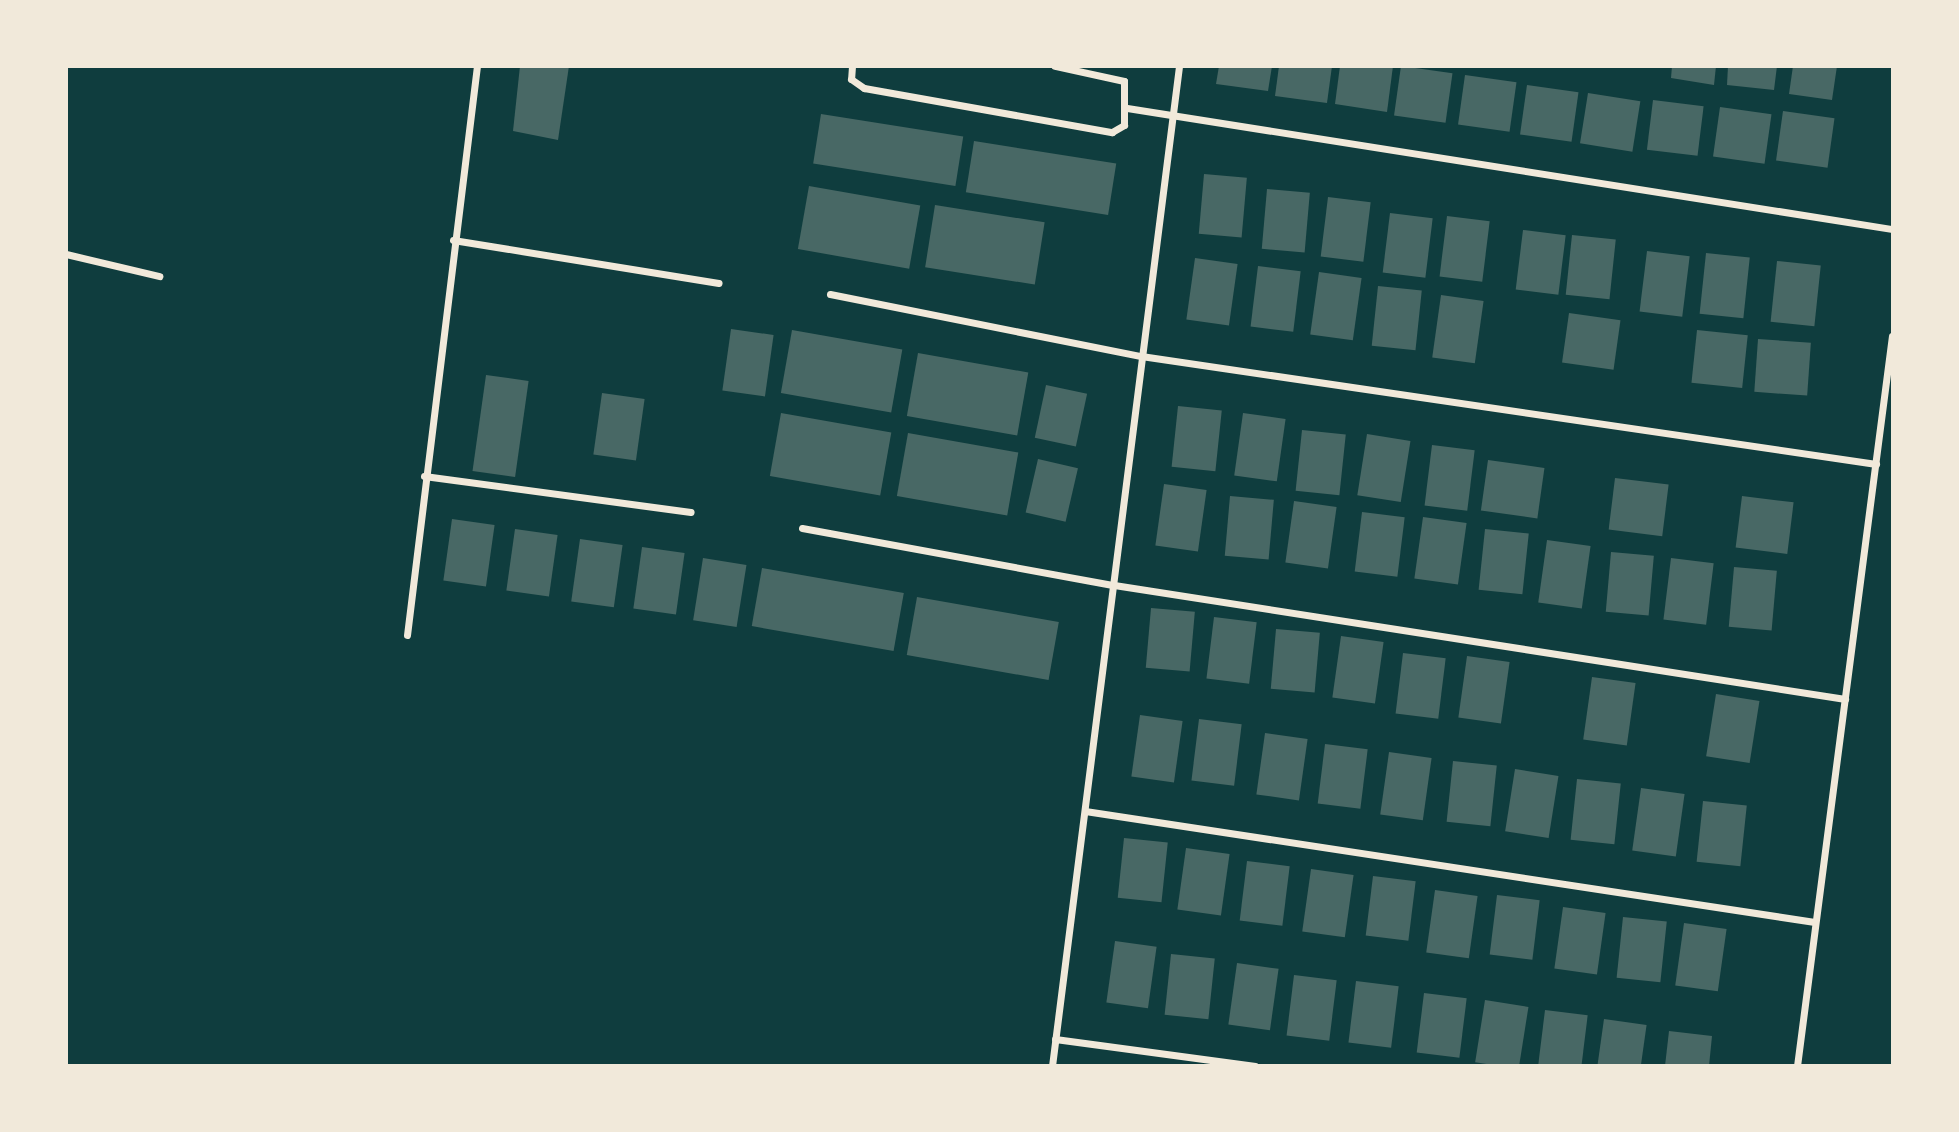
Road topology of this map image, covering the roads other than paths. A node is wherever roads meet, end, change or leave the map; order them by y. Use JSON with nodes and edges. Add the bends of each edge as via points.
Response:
{"nodes":[{"id":1,"x":477,"y":66,"type":"edge"},
{"id":2,"x":852,"y":66,"type":"edge"},
{"id":3,"x":1055,"y":66,"type":"edge"},
{"id":4,"x":1179,"y":66,"type":"edge"},
{"id":5,"x":1127,"y":108,"type":"junction"},
{"id":6,"x":1174,"y":121,"type":"junction"},
{"id":7,"x":1892,"y":229,"type":"edge"},
{"id":8,"x":453,"y":240,"type":"junction"},
{"id":9,"x":66,"y":254,"type":"edge"},
{"id":10,"x":159,"y":276,"type":"dead end"},
{"id":11,"x":719,"y":283,"type":"dead end"},
{"id":12,"x":830,"y":294,"type":"dead end"},
{"id":13,"x":1892,"y":335,"type":"edge"},
{"id":14,"x":1141,"y":356,"type":"junction"},
{"id":15,"x":1876,"y":464,"type":"junction"},
{"id":16,"x":424,"y":476,"type":"junction"},
{"id":17,"x":691,"y":512,"type":"dead end"},
{"id":18,"x":802,"y":528,"type":"dead end"},
{"id":19,"x":1115,"y":585,"type":"junction"},
{"id":20,"x":407,"y":635,"type":"dead end"},
{"id":21,"x":1845,"y":699,"type":"junction"},
{"id":22,"x":1085,"y":811,"type":"junction"},
{"id":23,"x":1815,"y":922,"type":"junction"},
{"id":24,"x":1055,"y":1039,"type":"junction"},
{"id":25,"x":1052,"y":1066,"type":"edge"},
{"id":26,"x":1255,"y":1066,"type":"edge"},
{"id":27,"x":1797,"y":1066,"type":"edge"}],
"edges":[{"from":1,"to":8,"type":"street"},
{"from":2,"to":5,"type":"street","via":[[851,79],[864,88],[1112,132],[1124,125]]},
{"from":3,"to":5,"type":"street","via":[[1124,81]]},
{"from":4,"to":6,"type":"street"},
{"from":5,"to":6,"type":"street"},
{"from":6,"to":7,"type":"street"},
{"from":6,"to":14,"type":"street"},
{"from":8,"to":11,"type":"street"},
{"from":8,"to":16,"type":"street"},
{"from":9,"to":10,"type":"street"},
{"from":12,"to":14,"type":"street"},
{"from":13,"to":15,"type":"street"},
{"from":14,"to":15,"type":"street"},
{"from":14,"to":19,"type":"street"},
{"from":15,"to":21,"type":"street"},
{"from":16,"to":17,"type":"street"},
{"from":16,"to":20,"type":"street"},
{"from":18,"to":19,"type":"street"},
{"from":19,"to":21,"type":"street"},
{"from":19,"to":22,"type":"street"},
{"from":21,"to":23,"type":"street"},
{"from":22,"to":23,"type":"street"},
{"from":22,"to":24,"type":"street"},
{"from":23,"to":27,"type":"street"},
{"from":24,"to":25,"type":"street"},
{"from":24,"to":26,"type":"street"}]}
